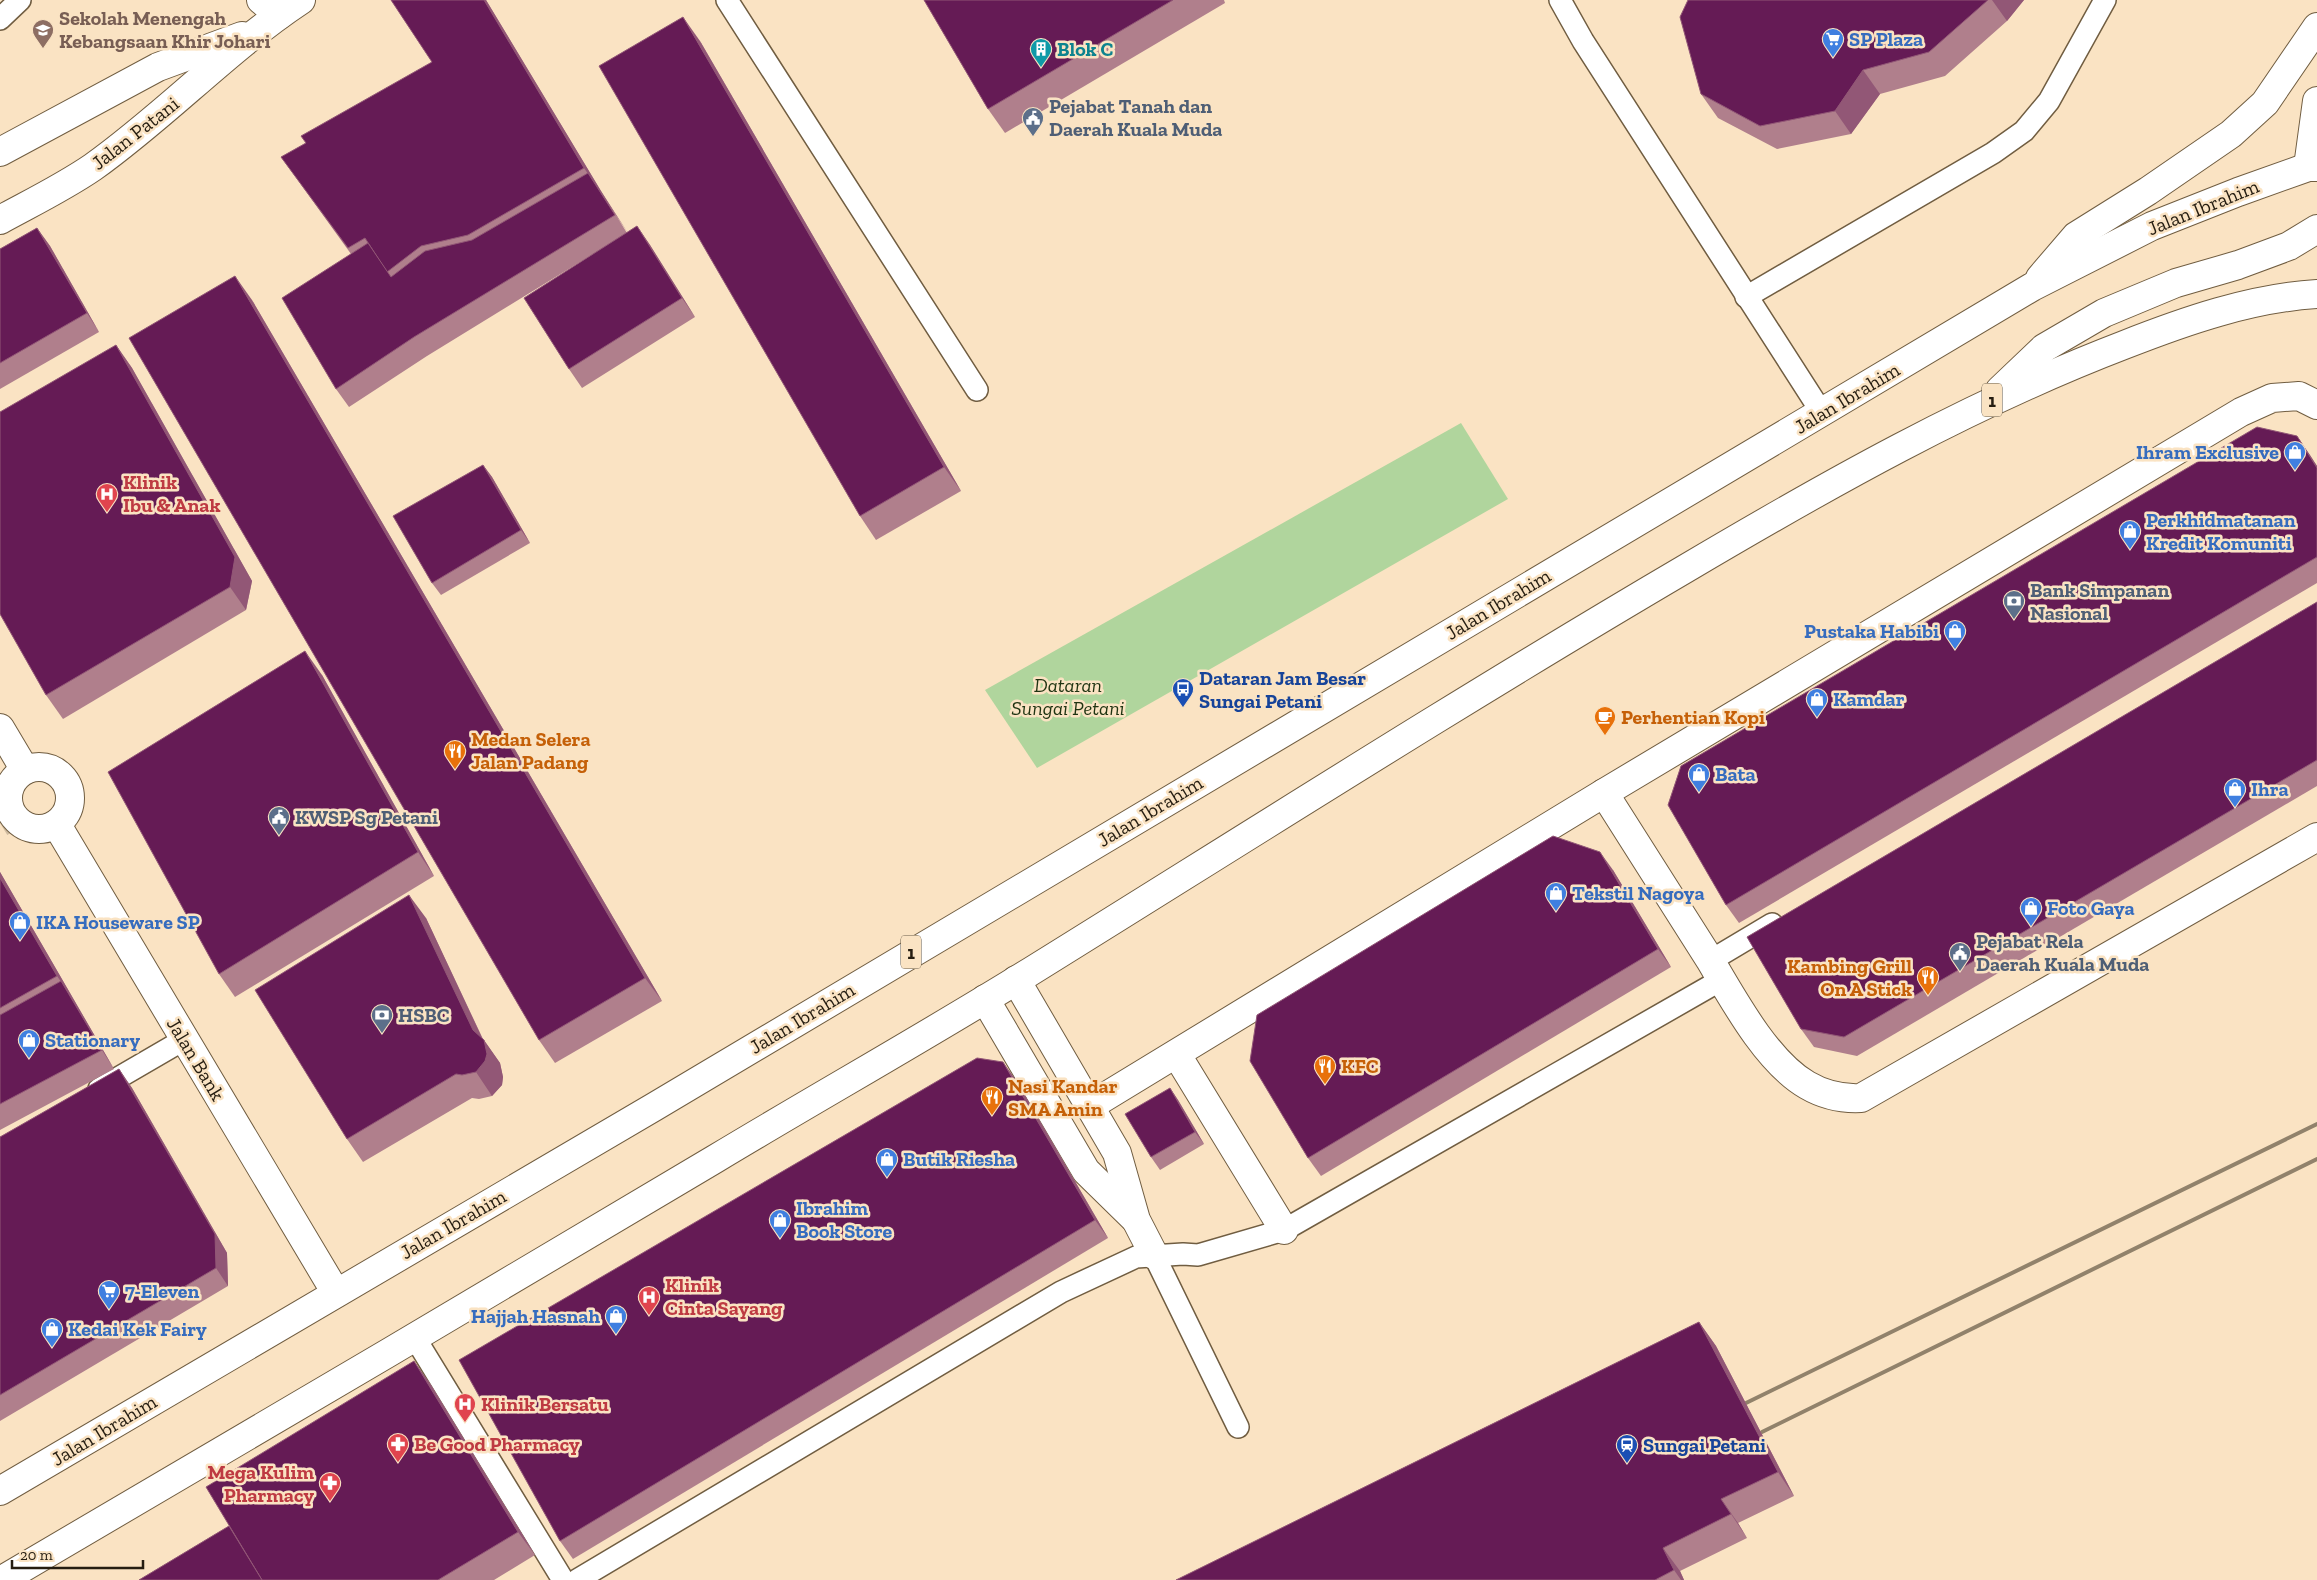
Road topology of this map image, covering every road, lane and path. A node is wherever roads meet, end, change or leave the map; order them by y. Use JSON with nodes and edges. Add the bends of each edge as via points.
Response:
{"nodes":[{"id":1,"x":20,"y":0,"type":"edge"},
{"id":2,"x":302,"y":0,"type":"edge"},
{"id":3,"x":727,"y":0,"type":"edge"},
{"id":4,"x":1560,"y":0,"type":"edge"},
{"id":5,"x":2105,"y":0,"type":"edge"},
{"id":6,"x":266,"y":15,"type":"edge"},
{"id":7,"x":0,"y":19,"type":"edge"},
{"id":8,"x":2317,"y":27,"type":"edge"},
{"id":9,"x":2317,"y":100,"type":"edge"},
{"id":10,"x":0,"y":152,"type":"edge"},
{"id":11,"x":2314,"y":172,"type":"edge"},
{"id":12,"x":0,"y":220,"type":"edge"},
{"id":13,"x":2317,"y":229,"type":"edge"},
{"id":14,"x":2032,"y":287,"type":"junction"},
{"id":15,"x":2317,"y":294,"type":"edge"},
{"id":16,"x":1746,"y":297,"type":"junction"},
{"id":17,"x":976,"y":390,"type":"dead end"},
{"id":18,"x":2311,"y":399,"type":"edge"},
{"id":19,"x":1986,"y":403,"type":"junction"},
{"id":20,"x":1822,"y":413,"type":"junction"},
{"id":21,"x":0,"y":728,"type":"edge"},
{"id":22,"x":25,"y":770,"type":"junction"},
{"id":23,"x":1604,"y":793,"type":"junction"},
{"id":24,"x":57,"y":825,"type":"junction"},
{"id":25,"x":2317,"y":838,"type":"edge"},
{"id":26,"x":1788,"y":915,"type":"edge"},
{"id":27,"x":1715,"y":970,"type":"junction"},
{"id":28,"x":1016,"y":980,"type":"junction"},
{"id":29,"x":985,"y":998,"type":"junction"},
{"id":30,"x":185,"y":1039,"type":"junction"},
{"id":31,"x":1177,"y":1055,"type":"junction"},
{"id":32,"x":84,"y":1098,"type":"edge"},
{"id":33,"x":1090,"y":1106,"type":"junction"},
{"id":34,"x":1136,"y":1220,"type":"junction"},
{"id":35,"x":1284,"y":1230,"type":"junction"},
{"id":36,"x":1154,"y":1255,"type":"junction"},
{"id":37,"x":336,"y":1293,"type":"junction"},
{"id":38,"x":415,"y":1338,"type":"junction"},
{"id":39,"x":1238,"y":1427,"type":"dead end"},
{"id":40,"x":0,"y":1491,"type":"edge"},
{"id":41,"x":2,"y":1580,"type":"edge"},
{"id":42,"x":563,"y":1580,"type":"edge"},
{"id":43,"x":577,"y":1580,"type":"edge"}],
"edges":[{"from":1,"to":7,"type":"lane"},
{"from":2,"to":6,"type":"main road","name":"Jalan Patani"},
{"from":3,"to":17,"type":"lane"},
{"from":4,"to":16,"type":"lane"},
{"from":5,"to":16,"type":"lane","via":[[2049,102],[2024,131],[1993,153]]},
{"from":6,"to":10,"type":"main road","name":"Jalan Patani"},
{"from":6,"to":12,"type":"main road","name":"Jalan Patani","via":[[179,99],[92,168]]},
{"from":8,"to":14,"type":"main road","via":[[2266,103],[2231,134],[2076,236]]},
{"from":9,"to":11,"type":"main road"},
{"from":11,"to":14,"type":"main road","name":"Jalan Ibrahim","number":"1","via":[[2238,192],[2152,226]]},
{"from":13,"to":19,"type":"main road","via":[[2289,246],[2176,283],[2104,313],[2044,348]]},
{"from":14,"to":20,"type":"main road","name":"Jalan Ibrahim","number":"1"},
{"from":15,"to":19,"type":"main road","number":"1","via":[[2237,308],[2177,324]]},
{"from":16,"to":20,"type":"lane"},
{"from":18,"to":23,"type":"main road","via":[[2272,398],[2241,412]]},
{"from":19,"to":28,"type":"main road","number":"1","via":[[1814,492],[1547,650]]},
{"from":20,"to":37,"type":"main road","name":"Jalan Ibrahim","number":"1"},
{"from":21,"to":22,"type":"main road"},
{"from":22,"to":24,"type":"main road","via":[[45,767],[61,776],[66,783],[71,799],[69,809]]},
{"from":22,"to":24,"type":"main road","via":[[14,781],[8,795],[13,815],[28,827],[42,829]]},
{"from":23,"to":27,"type":"main road"},
{"from":23,"to":31,"type":"main road"},
{"from":24,"to":30,"type":"main road","name":"Jalan Bank"},
{"from":25,"to":27,"type":"main road","via":[[1861,1098],[1830,1096],[1806,1085],[1776,1059]]},
{"from":26,"to":27,"type":"lane"},
{"from":27,"to":35,"type":"lane"},
{"from":28,"to":29,"type":"main road","number":"1"},
{"from":28,"to":33,"type":"main road"},
{"from":29,"to":34,"type":"main road","via":[[1086,1171]]},
{"from":29,"to":38,"type":"main road","number":"1"},
{"from":30,"to":32,"type":"lane"},
{"from":30,"to":37,"type":"main road","name":"Jalan Bank"},
{"from":31,"to":33,"type":"main road"},
{"from":31,"to":35,"type":"main road"},
{"from":33,"to":34,"type":"main road","via":[[1117,1153]]},
{"from":34,"to":36,"type":"main road"},
{"from":35,"to":36,"type":"lane","via":[[1198,1255]]},
{"from":36,"to":39,"type":"lane"},
{"from":36,"to":43,"type":"lane","via":[[1136,1256],[1061,1292]]},
{"from":37,"to":40,"type":"main road","name":"Jalan Ibrahim","number":"1"},
{"from":38,"to":41,"type":"main road","number":"1"},
{"from":38,"to":42,"type":"lane"}]}
